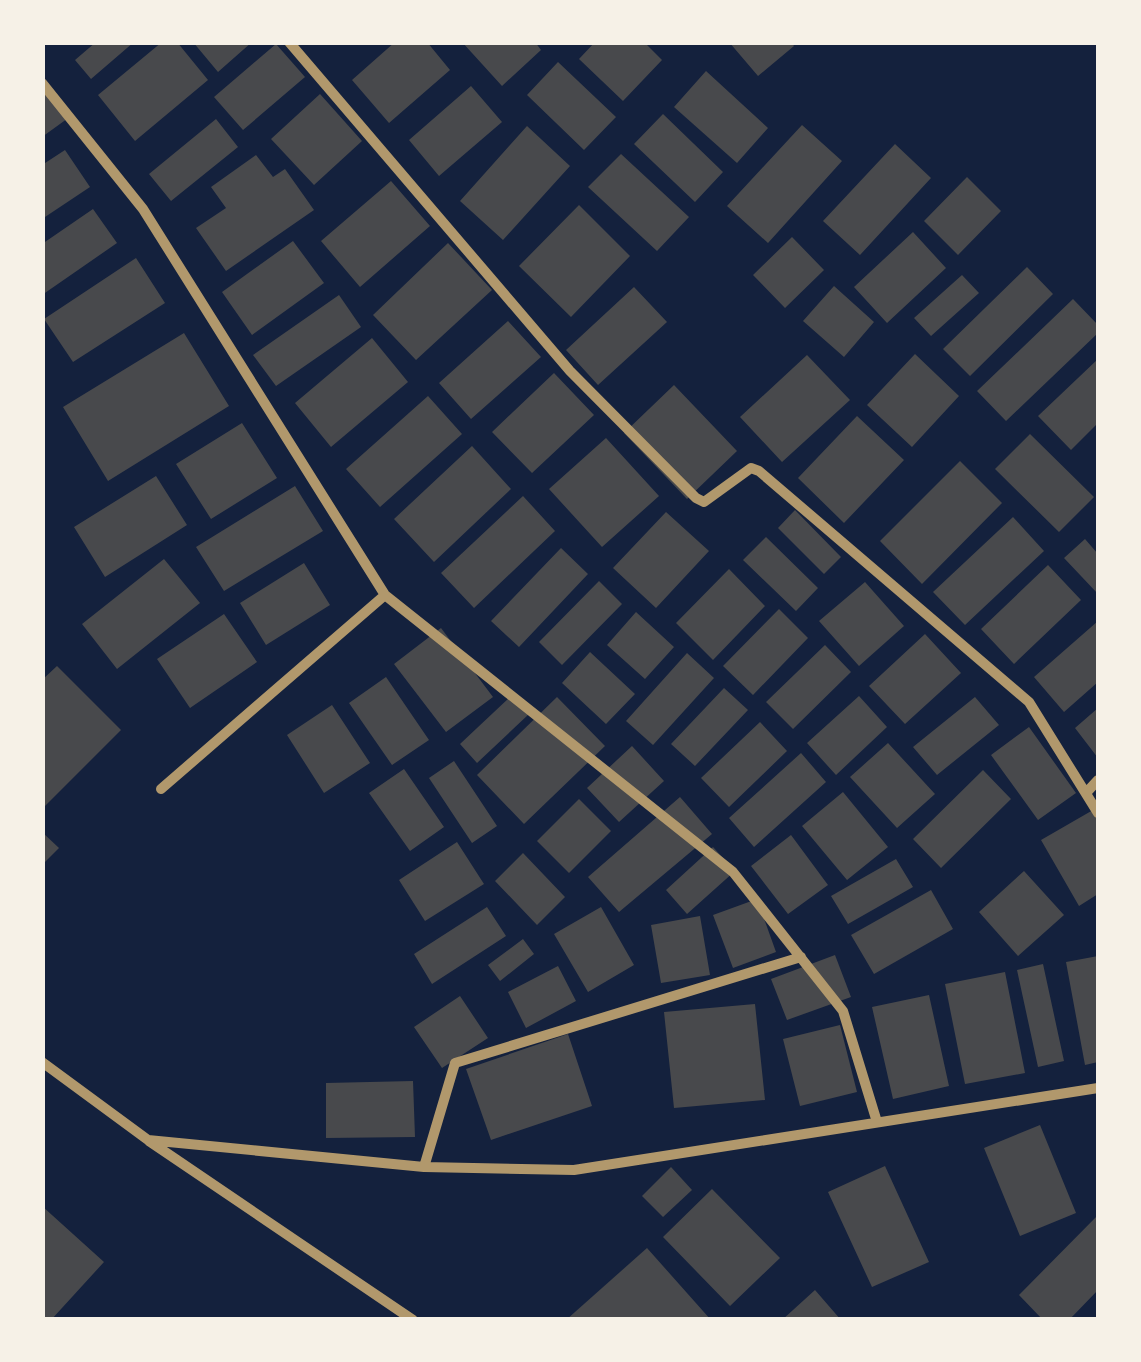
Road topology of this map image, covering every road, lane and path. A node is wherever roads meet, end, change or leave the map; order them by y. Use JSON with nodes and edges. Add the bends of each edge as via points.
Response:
{"nodes":[{"id":1,"x":289,"y":42,"type":"edge"},
{"id":2,"x":42,"y":82,"type":"edge"},
{"id":3,"x":384,"y":595,"type":"junction"},
{"id":4,"x":1098,"y":780,"type":"edge"},
{"id":5,"x":162,"y":789,"type":"dead end"},
{"id":6,"x":1086,"y":793,"type":"junction"},
{"id":7,"x":1098,"y":813,"type":"edge"},
{"id":8,"x":801,"y":957,"type":"junction"},
{"id":9,"x":42,"y":1062,"type":"edge"},
{"id":10,"x":1098,"y":1088,"type":"edge"},
{"id":11,"x":877,"y":1122,"type":"junction"},
{"id":12,"x":148,"y":1140,"type":"junction"},
{"id":13,"x":424,"y":1167,"type":"junction"},
{"id":14,"x":413,"y":1320,"type":"edge"}],
"edges":[{"from":1,"to":6,"type":"street","via":[[570,371],[696,498],[704,502],[751,468],[758,470],[1029,702]]},
{"from":2,"to":3,"type":"street","via":[[144,209]]},
{"from":3,"to":5,"type":"street"},
{"from":3,"to":8,"type":"street","via":[[732,872]]},
{"from":4,"to":6,"type":"street"},
{"from":6,"to":7,"type":"street"},
{"from":8,"to":11,"type":"street","via":[[843,1011]]},
{"from":8,"to":13,"type":"street","via":[[455,1063]]},
{"from":9,"to":12,"type":"street"},
{"from":10,"to":11,"type":"street"},
{"from":11,"to":13,"type":"street","via":[[574,1170]]},
{"from":12,"to":13,"type":"street"},
{"from":12,"to":14,"type":"street"}]}
